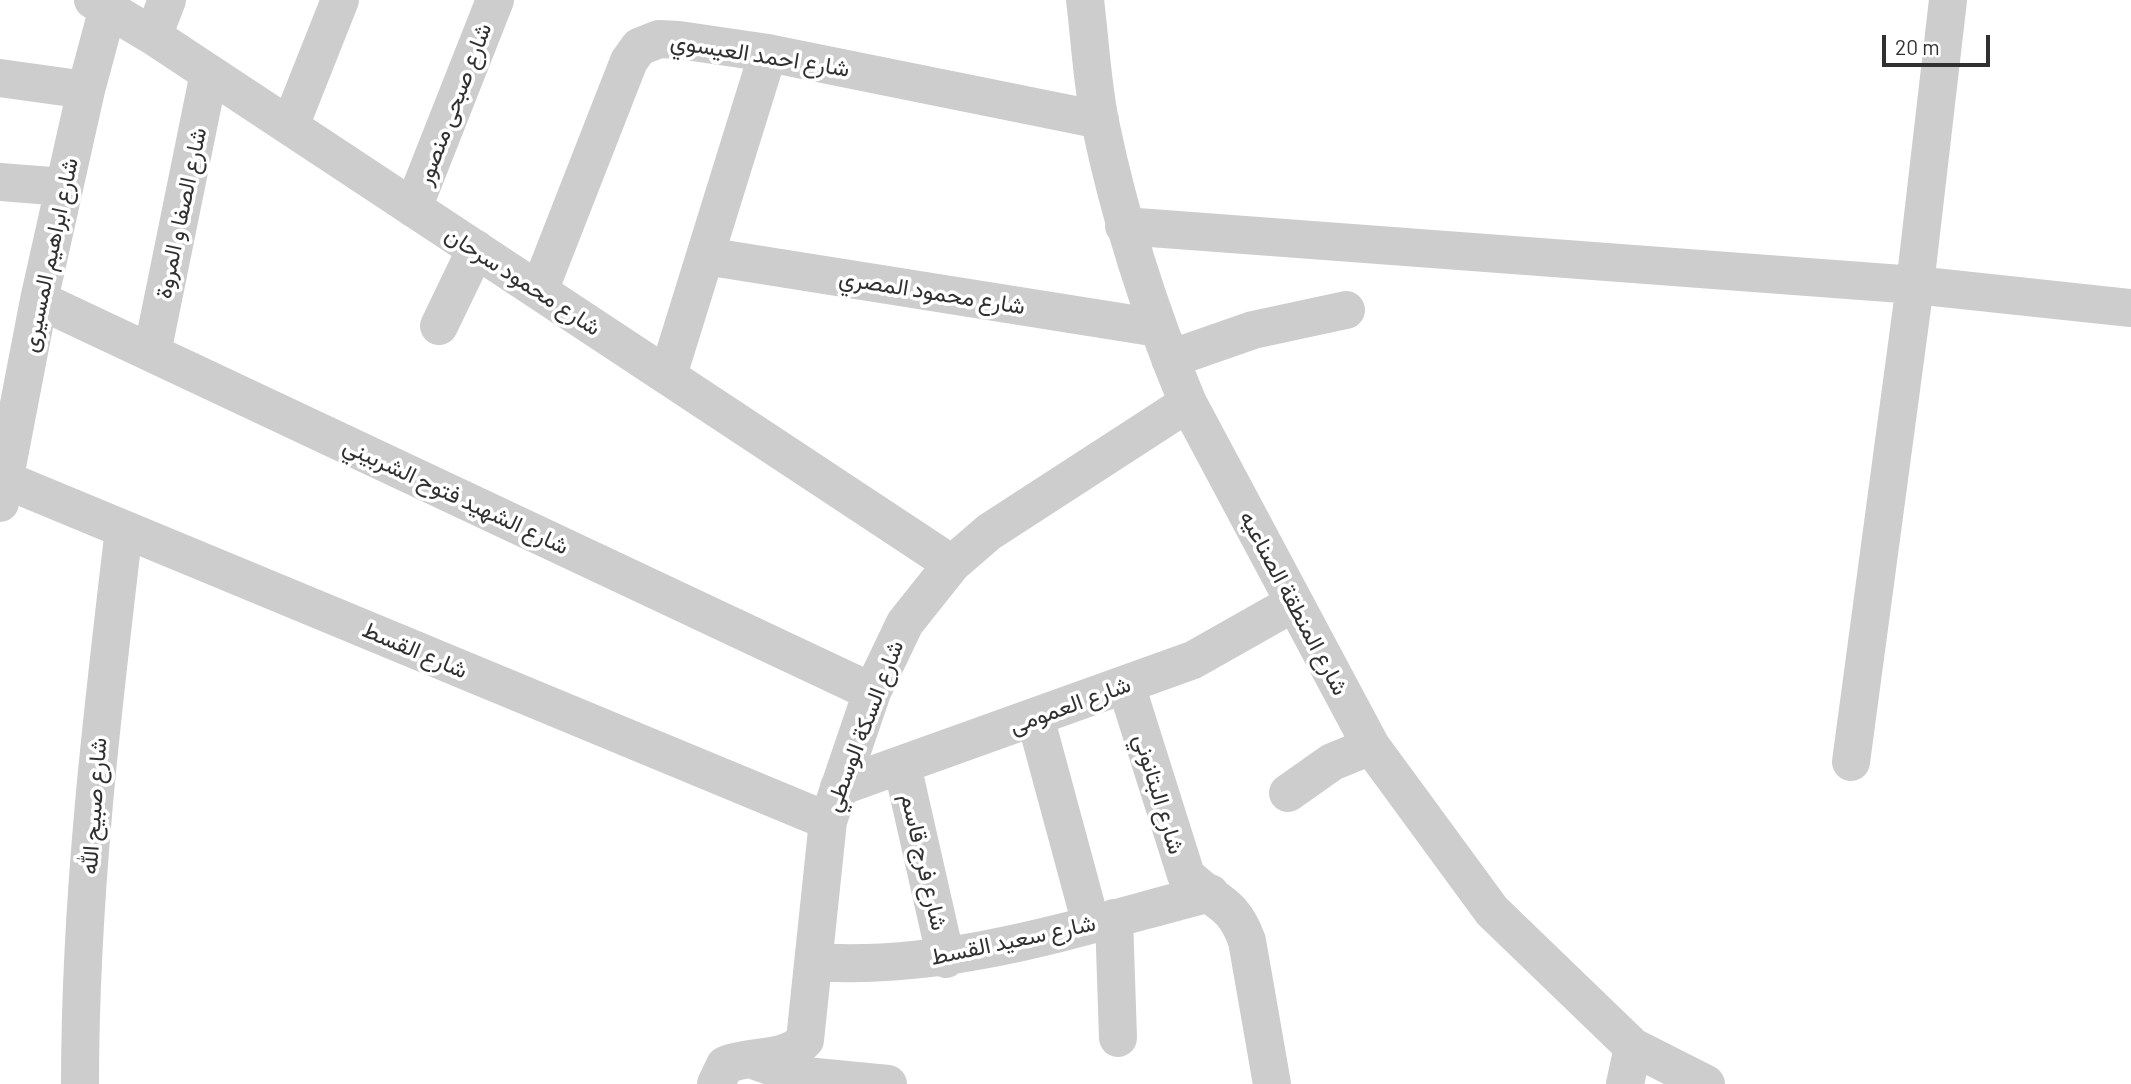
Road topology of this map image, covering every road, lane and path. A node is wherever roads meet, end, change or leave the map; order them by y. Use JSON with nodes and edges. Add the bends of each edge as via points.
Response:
{"nodes":[{"id":1,"x":167,"y":0,"type":"edge"},
{"id":2,"x":340,"y":0,"type":"edge"},
{"id":3,"x":495,"y":0,"type":"edge"},
{"id":4,"x":1085,"y":0,"type":"edge"},
{"id":5,"x":1948,"y":0,"type":"edge"},
{"id":6,"x":100,"y":4,"type":"edge"},
{"id":7,"x":153,"y":36,"type":"junction"},
{"id":8,"x":768,"y":53,"type":"junction"},
{"id":9,"x":209,"y":73,"type":"junction"},
{"id":10,"x":0,"y":78,"type":"edge"},
{"id":11,"x":86,"y":90,"type":"junction"},
{"id":12,"x":1100,"y":120,"type":"junction"},
{"id":13,"x":289,"y":126,"type":"junction"},
{"id":14,"x":0,"y":182,"type":"edge"},
{"id":15,"x":64,"y":187,"type":"junction"},
{"id":16,"x":413,"y":208,"type":"junction"},
{"id":17,"x":1125,"y":226,"type":"junction"},
{"id":18,"x":476,"y":249,"type":"junction"},
{"id":19,"x":705,"y":256,"type":"junction"},
{"id":20,"x":1916,"y":285,"type":"junction"},
{"id":21,"x":539,"y":291,"type":"junction"},
{"id":22,"x":39,"y":300,"type":"junction"},
{"id":23,"x":2131,"y":308,"type":"edge"},
{"id":24,"x":1346,"y":310,"type":"dead end"},
{"id":25,"x":439,"y":326,"type":"dead end"},
{"id":26,"x":1164,"y":344,"type":"junction"},
{"id":27,"x":152,"y":353,"type":"junction"},
{"id":28,"x":668,"y":376,"type":"junction"},
{"id":29,"x":1188,"y":403,"type":"junction"},
{"id":30,"x":2,"y":491,"type":"edge"},
{"id":31,"x":124,"y":529,"type":"junction"},
{"id":32,"x":953,"y":564,"type":"junction"},
{"id":33,"x":1293,"y":604,"type":"junction"},
{"id":34,"x":1126,"y":685,"type":"junction"},
{"id":35,"x":872,"y":692,"type":"junction"},
{"id":36,"x":1035,"y":717,"type":"junction"},
{"id":37,"x":1371,"y":746,"type":"junction"},
{"id":38,"x":1851,"y":762,"type":"dead end"},
{"id":39,"x":902,"y":765,"type":"junction"},
{"id":40,"x":1287,"y":793,"type":"dead end"},
{"id":41,"x":833,"y":804,"type":"junction"},
{"id":42,"x":1210,"y":893,"type":"junction"},
{"id":43,"x":1103,"y":921,"type":"junction"},
{"id":44,"x":946,"y":958,"type":"junction"},
{"id":45,"x":814,"y":962,"type":"junction"},
{"id":46,"x":1118,"y":1038,"type":"dead end"},
{"id":47,"x":1633,"y":1047,"type":"junction"},
{"id":48,"x":744,"y":1057,"type":"junction"},
{"id":49,"x":80,"y":1084,"type":"edge"},
{"id":50,"x":716,"y":1084,"type":"edge"},
{"id":51,"x":888,"y":1084,"type":"edge"},
{"id":52,"x":1272,"y":1084,"type":"edge"},
{"id":53,"x":1625,"y":1084,"type":"edge"},
{"id":54,"x":1706,"y":1084,"type":"edge"}],
"edges":[{"from":1,"to":7,"type":"street"},
{"from":2,"to":13,"type":"street"},
{"from":3,"to":16,"type":"street","name":"شارع صبحى منصور"},
{"from":4,"to":12,"type":"street","name":"شارع المنطقة الصناعيه"},
{"from":5,"to":20,"type":"street"},
{"from":6,"to":7,"type":"street","name":"شارع محمود سرحان"},
{"from":6,"to":11,"type":"street","name":"شارع ابراهيم المسيرى"},
{"from":7,"to":9,"type":"street","name":"شارع محمود سرحان"},
{"from":8,"to":12,"type":"street","name":"شارع احمد العيسوي"},
{"from":8,"to":19,"type":"street"},
{"from":8,"to":21,"type":"street","name":"شارع احمد العيسوي","via":[[659,39],[639,47],[629,61]]},
{"from":9,"to":13,"type":"street","name":"شارع محمود سرحان"},
{"from":9,"to":27,"type":"street","name":"شارع الصفا و المروة"},
{"from":10,"to":11,"type":"street"},
{"from":11,"to":15,"type":"street","name":"شارع ابراهيم المسيرى"},
{"from":12,"to":17,"type":"street","name":"شارع المنطقة الصناعيه"},
{"from":13,"to":16,"type":"street","name":"شارع محمود سرحان"},
{"from":14,"to":15,"type":"street"},
{"from":15,"to":22,"type":"street","name":"شارع ابراهيم المسيرى"},
{"from":16,"to":18,"type":"street","name":"شارع محمود سرحان"},
{"from":17,"to":20,"type":"street"},
{"from":17,"to":26,"type":"street","name":"شارع المنطقة الصناعيه"},
{"from":18,"to":21,"type":"street","name":"شارع محمود سرحان"},
{"from":18,"to":25,"type":"street"},
{"from":19,"to":26,"type":"street","name":"شارع محمود المصري"},
{"from":19,"to":28,"type":"street"},
{"from":20,"to":23,"type":"street"},
{"from":20,"to":38,"type":"street"},
{"from":21,"to":28,"type":"street","name":"شارع محمود سرحان"},
{"from":22,"to":27,"type":"street","name":"شارع الشهيد فتوح الشربيني"},
{"from":22,"to":30,"type":"street","name":"شارع ابراهيم المسيرى"},
{"from":24,"to":26,"type":"street"},
{"from":26,"to":29,"type":"street","name":"شارع المنطقة الصناعيه"},
{"from":27,"to":35,"type":"street","name":"شارع الشهيد فتوح الشربيني"},
{"from":28,"to":32,"type":"street","name":"شارع محمود سرحان"},
{"from":29,"to":32,"type":"street","name":"شارع السكة الوسطي","via":[[989,532]]},
{"from":29,"to":33,"type":"street","name":"شارع المنطقة الصناعيه"},
{"from":30,"to":31,"type":"street","name":"شارع القسط"},
{"from":31,"to":41,"type":"street","name":"شارع القسط"},
{"from":31,"to":49,"type":"street","name":"شارع صبيح الله","via":[[94,772]]},
{"from":32,"to":35,"type":"street","name":"شارع السكة الوسطي","via":[[905,623]]},
{"from":33,"to":34,"type":"street","name":"شارع العمومى","via":[[1193,660]]},
{"from":33,"to":37,"type":"street","name":"شارع المنطقة الصناعيه"},
{"from":34,"to":36,"type":"street","name":"شارع العمومى"},
{"from":34,"to":42,"type":"street","name":"شارع البتانوني","via":[[1179,861],[1185,875]]},
{"from":35,"to":41,"type":"street","name":"شارع السكة الوسطي"},
{"from":36,"to":39,"type":"street","name":"شارع العمومى"},
{"from":36,"to":43,"type":"street"},
{"from":37,"to":40,"type":"street","via":[[1332,762]]},
{"from":37,"to":47,"type":"street","name":"شارع المنطقة الصناعيه","via":[[1492,911]]},
{"from":39,"to":41,"type":"street","name":"شارع العمومى"},
{"from":39,"to":44,"type":"street","name":"شارع فرج قاسم"},
{"from":41,"to":45,"type":"street","name":"شارع السكة الوسطي"},
{"from":42,"to":43,"type":"street","name":"شارع سعيد القسط"},
{"from":42,"to":52,"type":"street","name":"شارع البتانوني","via":[[1240,921],[1247,941]]},
{"from":43,"to":44,"type":"street","name":"شارع سعيد القسط"},
{"from":43,"to":46,"type":"street"},
{"from":44,"to":45,"type":"street","name":"شارع سعيد القسط","via":[[891,964]]},
{"from":45,"to":48,"type":"street","name":"شارع السكة الوسطي","via":[[805,1040],[797,1050],[781,1055]]},
{"from":47,"to":53,"type":"street"},
{"from":47,"to":54,"type":"street","name":"شارع المنطقة الصناعيه"},
{"from":48,"to":50,"type":"street","via":[[725,1065]]},
{"from":48,"to":51,"type":"street","via":[[795,1075]]}]}
